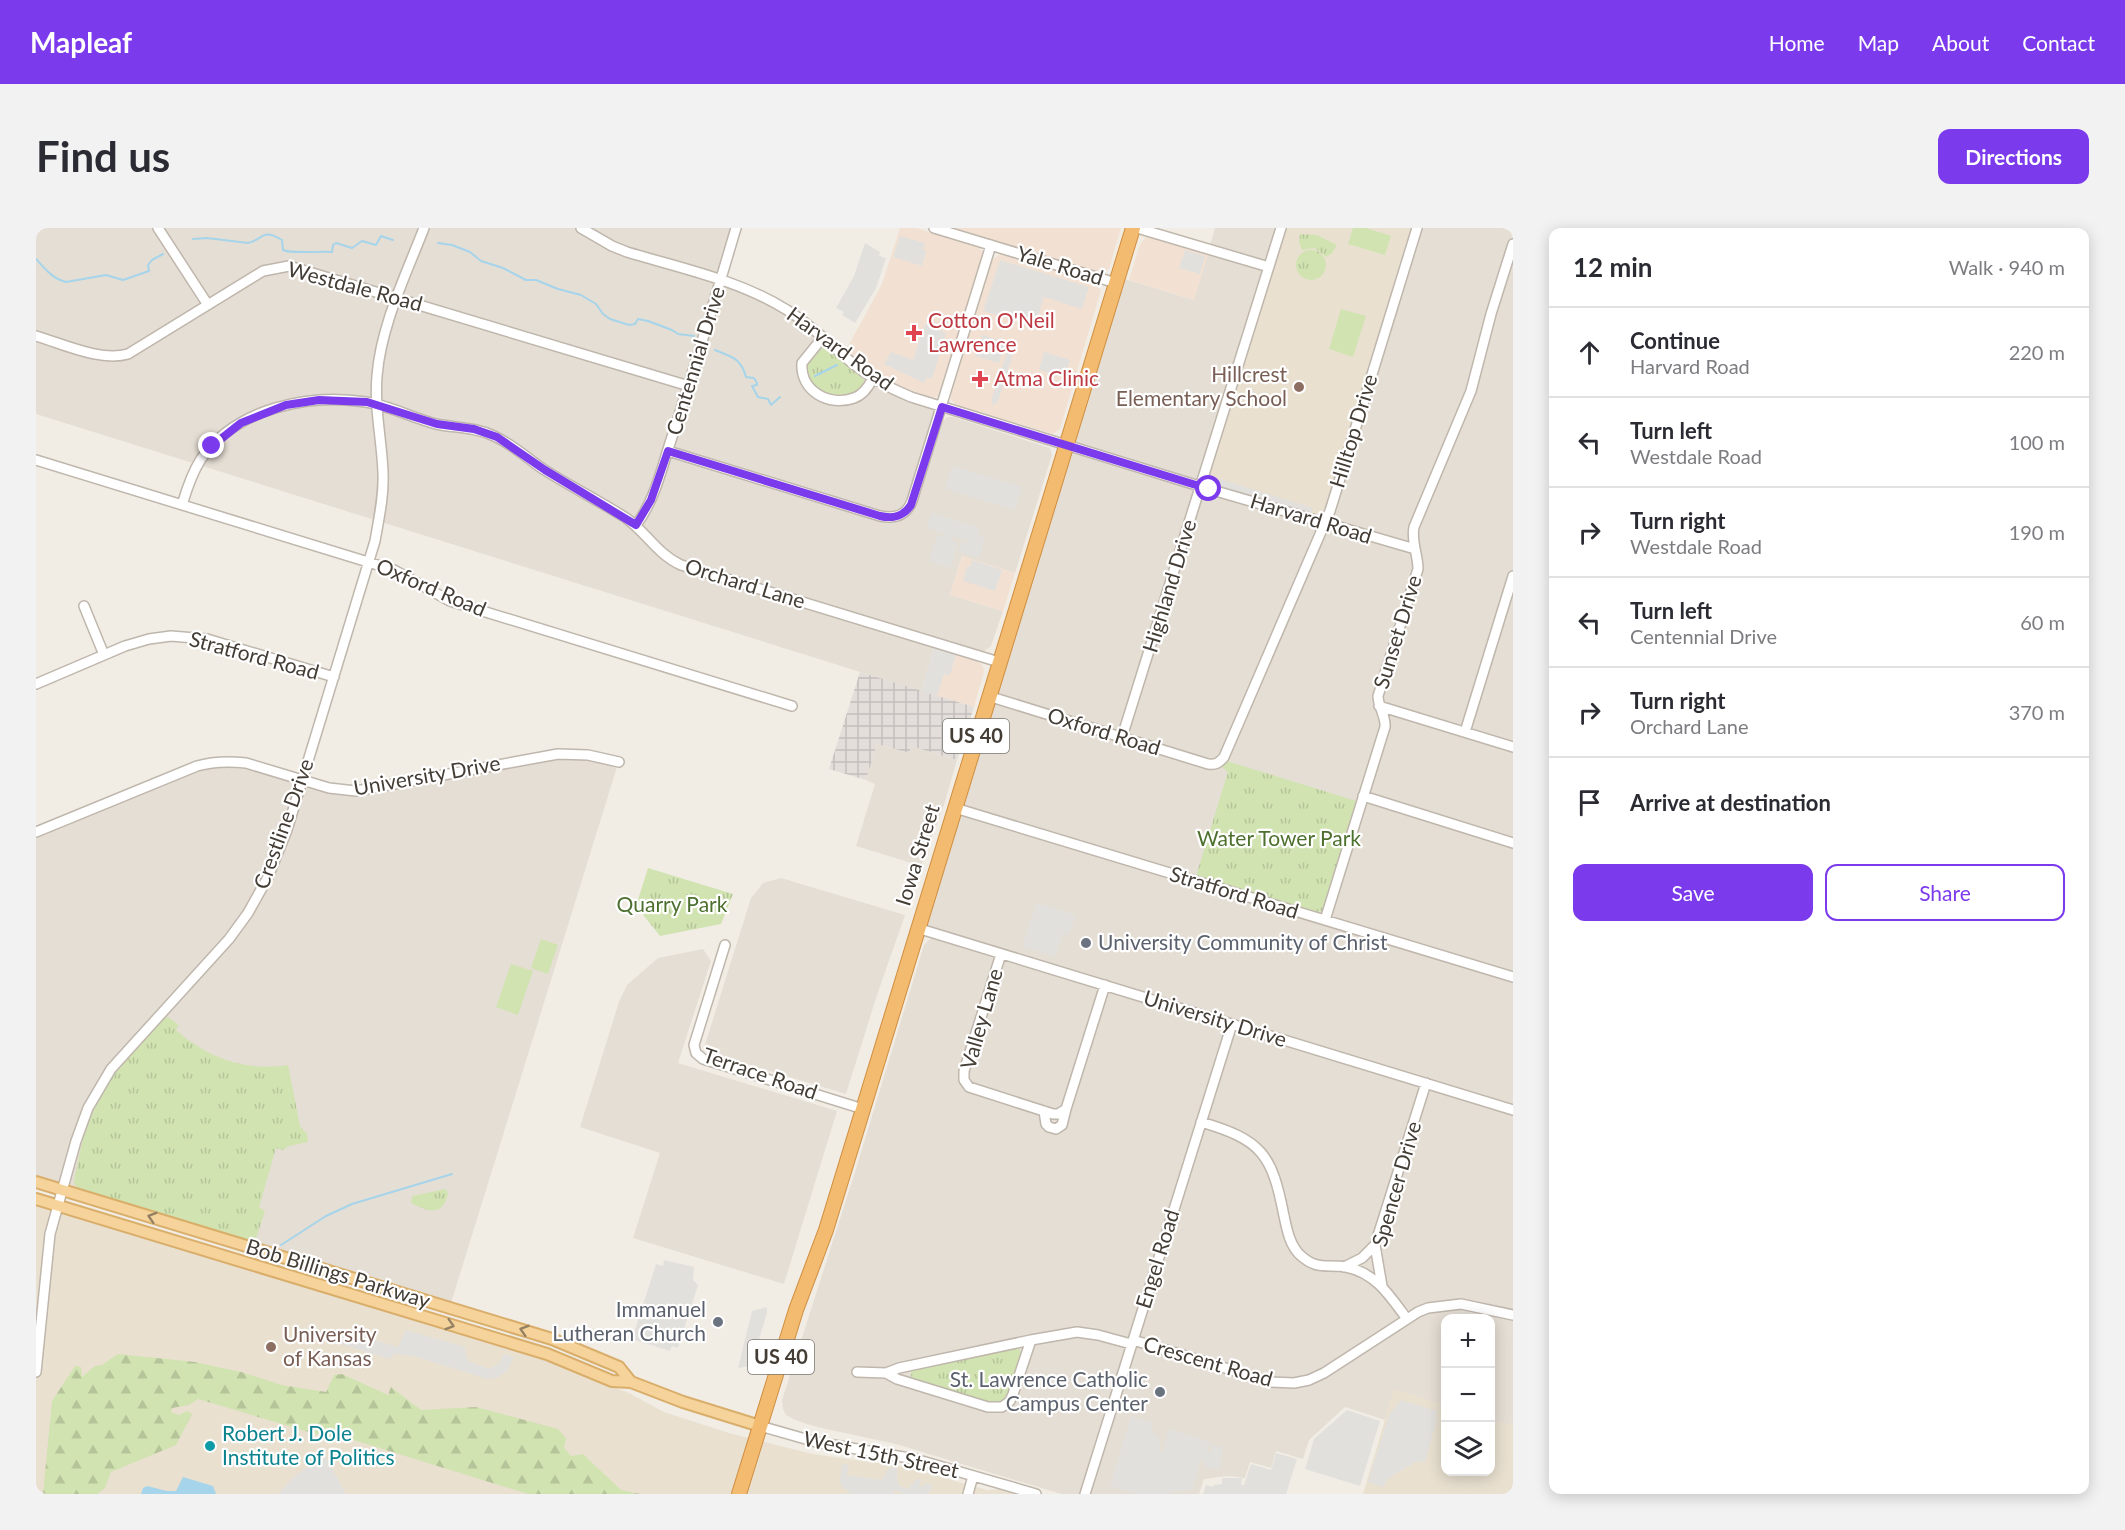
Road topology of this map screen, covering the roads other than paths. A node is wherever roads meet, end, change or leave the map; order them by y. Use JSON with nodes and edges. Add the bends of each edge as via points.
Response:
{"nodes":[{"id":1,"x":158,"y":228,"type":"edge"},
{"id":2,"x":424,"y":228,"type":"edge"},
{"id":3,"x":581,"y":228,"type":"edge"},
{"id":4,"x":736,"y":228,"type":"edge"},
{"id":5,"x":934,"y":228,"type":"edge"},
{"id":6,"x":1135,"y":228,"type":"edge"},
{"id":7,"x":1281,"y":228,"type":"edge"},
{"id":8,"x":1418,"y":228,"type":"edge"},
{"id":9,"x":1513,"y":244,"type":"edge"},
{"id":10,"x":992,"y":245,"type":"junction"},
{"id":11,"x":1269,"y":267,"type":"junction"},
{"id":12,"x":721,"y":280,"type":"junction"},
{"id":13,"x":1116,"y":283,"type":"junction"},
{"id":14,"x":397,"y":298,"type":"junction"},
{"id":15,"x":208,"y":305,"type":"junction"},
{"id":16,"x":36,"y":336,"type":"edge"},
{"id":17,"x":823,"y":337,"type":"junction"},
{"id":18,"x":873,"y":378,"type":"junction"},
{"id":19,"x":689,"y":386,"type":"junction"},
{"id":20,"x":377,"y":406,"type":"junction"},
{"id":21,"x":942,"y":407,"type":"junction"},
{"id":22,"x":1067,"y":445,"type":"junction"},
{"id":23,"x":668,"y":451,"type":"junction"},
{"id":24,"x":36,"y":460,"type":"edge"},
{"id":25,"x":1201,"y":486,"type":"junction"},
{"id":26,"x":182,"y":505,"type":"junction"},
{"id":27,"x":1325,"y":523,"type":"junction"},
{"id":28,"x":636,"y":525,"type":"junction"},
{"id":29,"x":1416,"y":549,"type":"junction"},
{"id":30,"x":370,"y":562,"type":"junction"},
{"id":31,"x":1513,"y":576,"type":"edge"},
{"id":32,"x":84,"y":606,"type":"dead end"},
{"id":33,"x":104,"y":655,"type":"junction"},
{"id":34,"x":999,"y":662,"type":"junction"},
{"id":35,"x":334,"y":678,"type":"junction"},
{"id":36,"x":36,"y":684,"type":"edge"},
{"id":37,"x":988,"y":696,"type":"junction"},
{"id":38,"x":792,"y":706,"type":"dead end"},
{"id":39,"x":1379,"y":706,"type":"junction"},
{"id":40,"x":1465,"y":732,"type":"junction"},
{"id":41,"x":1122,"y":737,"type":"junction"},
{"id":42,"x":1513,"y":747,"type":"edge"},
{"id":43,"x":619,"y":762,"type":"dead end"},
{"id":44,"x":1220,"y":762,"type":"joint"},
{"id":45,"x":302,"y":780,"type":"junction"},
{"id":46,"x":1363,"y":796,"type":"junction"},
{"id":47,"x":955,"y":808,"type":"junction"},
{"id":48,"x":36,"y":832,"type":"edge"},
{"id":49,"x":1513,"y":843,"type":"edge"},
{"id":50,"x":1325,"y":920,"type":"junction"},
{"id":51,"x":917,"y":928,"type":"junction"},
{"id":52,"x":725,"y":945,"type":"dead end"},
{"id":53,"x":1001,"y":954,"type":"junction"},
{"id":54,"x":1513,"y":977,"type":"edge"},
{"id":55,"x":1105,"y":986,"type":"junction"},
{"id":56,"x":1232,"y":1024,"type":"junction"},
{"id":57,"x":1426,"y":1083,"type":"junction"},
{"id":58,"x":863,"y":1109,"type":"junction"},
{"id":59,"x":1066,"y":1109,"type":"junction"},
{"id":60,"x":1513,"y":1110,"type":"edge"},
{"id":61,"x":1044,"y":1111,"type":"junction"},
{"id":62,"x":1201,"y":1122,"type":"junction"},
{"id":63,"x":36,"y":1182,"type":"edge"},
{"id":64,"x":62,"y":1190,"type":"junction"},
{"id":65,"x":36,"y":1199,"type":"edge"},
{"id":66,"x":57,"y":1206,"type":"junction"},
{"id":67,"x":1375,"y":1245,"type":"junction"},
{"id":68,"x":1344,"y":1267,"type":"junction"},
{"id":69,"x":1382,"y":1286,"type":"junction"},
{"id":70,"x":1513,"y":1315,"type":"edge"},
{"id":71,"x":1407,"y":1319,"type":"junction"},
{"id":72,"x":1031,"y":1340,"type":"junction"},
{"id":73,"x":1132,"y":1342,"type":"junction"},
{"id":74,"x":908,"y":1366,"type":"junction"},
{"id":75,"x":36,"y":1372,"type":"edge"},
{"id":76,"x":857,"y":1372,"type":"dead end"},
{"id":77,"x":886,"y":1373,"type":"junction"},
{"id":78,"x":631,"y":1382,"type":"junction"},
{"id":79,"x":912,"y":1383,"type":"junction"},
{"id":80,"x":760,"y":1426,"type":"junction"},
{"id":81,"x":973,"y":1476,"type":"junction"},
{"id":82,"x":739,"y":1494,"type":"edge"},
{"id":83,"x":968,"y":1494,"type":"edge"},
{"id":84,"x":1036,"y":1494,"type":"edge"},
{"id":85,"x":1085,"y":1494,"type":"edge"}],
"edges":[{"from":1,"to":15,"type":"street"},
{"from":2,"to":14,"type":"street","name":"Crestline Drive"},
{"from":3,"to":12,"type":"street","name":"Harvard Road","via":[[627,252]]},
{"from":4,"to":12,"type":"street","name":"Centennial Drive"},
{"from":5,"to":10,"type":"street","name":"Yale Road"},
{"from":6,"to":11,"type":"street"},
{"from":6,"to":13,"type":"highway","name":"Iowa Street","number":"US 40"},
{"from":7,"to":11,"type":"street","name":"Highland Drive"},
{"from":8,"to":27,"type":"street","name":"Hilltop Drive"},
{"from":9,"to":29,"type":"street","name":"Sunset Drive","via":[[1472,391],[1414,527]]},
{"from":10,"to":13,"type":"street","name":"Yale Road"},
{"from":10,"to":21,"type":"street"},
{"from":11,"to":25,"type":"street","name":"Highland Drive"},
{"from":12,"to":17,"type":"street","name":"Harvard Road","via":[[773,302]]},
{"from":12,"to":19,"type":"street","name":"Centennial Drive"},
{"from":13,"to":22,"type":"highway","name":"Iowa Street","number":"US 40"},
{"from":14,"to":15,"type":"street","name":"Westdale Road","via":[[289,266],[263,271]]},
{"from":14,"to":19,"type":"street","name":"Westdale Road"},
{"from":14,"to":20,"type":"street","name":"Crestline Drive","via":[[379,365]]},
{"from":15,"to":16,"type":"street","name":"Westdale Road","via":[[120,356],[101,355]]},
{"from":17,"to":18,"type":"street","name":"Harvard Road"},
{"from":17,"to":18,"type":"street","via":[[802,363],[803,378],[810,390],[831,399],[846,400],[861,394]]},
{"from":18,"to":21,"type":"street","name":"Harvard Road"},
{"from":19,"to":23,"type":"street","name":"Centennial Drive"},
{"from":20,"to":26,"type":"street","name":"Orchard Lane","via":[[367,402],[311,401],[274,409],[241,423],[203,456]]},
{"from":20,"to":28,"type":"street","name":"Orchard Lane","via":[[497,437]]},
{"from":20,"to":30,"type":"street","name":"Crestline Drive","via":[[383,487]]},
{"from":21,"to":22,"type":"street","name":"Harvard Road"},
{"from":21,"to":23,"type":"street","via":[[911,505],[893,518]]},
{"from":22,"to":25,"type":"street","name":"Harvard Road"},
{"from":22,"to":34,"type":"highway","name":"Iowa Street","number":"US 40"},
{"from":23,"to":28,"type":"street","name":"Centennial Drive","via":[[651,500]]},
{"from":24,"to":26,"type":"street","name":"Oxford Road"},
{"from":25,"to":27,"type":"street","name":"Harvard Road"},
{"from":25,"to":41,"type":"street","name":"Highland Drive"},
{"from":26,"to":30,"type":"street","name":"Oxford Road"},
{"from":27,"to":29,"type":"street","name":"Harvard Road"},
{"from":27,"to":44,"type":"street","name":"Hilltop Drive"},
{"from":28,"to":34,"type":"street","name":"Orchard Lane","via":[[660,552],[681,565]]},
{"from":29,"to":39,"type":"street","name":"Sunset Drive","via":[[1418,569],[1380,690]]},
{"from":30,"to":35,"type":"street","name":"Crestline Drive"},
{"from":30,"to":38,"type":"street","name":"Oxford Road","via":[[403,573],[450,601]]},
{"from":31,"to":40,"type":"street"},
{"from":32,"to":33,"type":"street"},
{"from":33,"to":35,"type":"street","name":"Stratford Road","via":[[149,639],[196,637]]},
{"from":33,"to":36,"type":"street","name":"Stratford Road"},
{"from":34,"to":37,"type":"highway","name":"Iowa Street","number":"US 40"},
{"from":35,"to":45,"type":"street","name":"Crestline Drive"},
{"from":37,"to":41,"type":"street","name":"Oxford Road"},
{"from":37,"to":47,"type":"highway","name":"Iowa Street","number":"US 40"},
{"from":39,"to":40,"type":"street"},
{"from":39,"to":46,"type":"street","name":"Sunset Drive","via":[[1385,727]]},
{"from":40,"to":42,"type":"street"},
{"from":41,"to":44,"type":"street","name":"Oxford Road","via":[[1208,764]]},
{"from":43,"to":45,"type":"street","name":"University Drive","via":[[558,754],[356,791]]},
{"from":45,"to":48,"type":"street","name":"University Drive","via":[[246,763],[205,764]]},
{"from":45,"to":64,"type":"street","name":"Crestline Drive","via":[[278,854],[258,897],[222,946],[106,1076],[82,1122]]},
{"from":46,"to":49,"type":"street"},
{"from":46,"to":50,"type":"street","name":"Sunset Drive"},
{"from":47,"to":50,"type":"street","name":"Stratford Road"},
{"from":47,"to":51,"type":"highway","name":"Iowa Street","number":"US 40"},
{"from":50,"to":54,"type":"street","name":"Stratford Road"},
{"from":51,"to":53,"type":"street","name":"University Drive"},
{"from":51,"to":58,"type":"highway","name":"Iowa Street","number":"US 40"},
{"from":52,"to":58,"type":"street","name":"Terrace Road","via":[[694,1045],[696,1053],[703,1059]]},
{"from":53,"to":55,"type":"street","name":"University Drive"},
{"from":53,"to":61,"type":"street","name":"Valley Lane","via":[[964,1071],[966,1083]]},
{"from":55,"to":56,"type":"street","name":"University Drive"},
{"from":55,"to":59,"type":"street"},
{"from":56,"to":57,"type":"street","name":"University Drive"},
{"from":56,"to":62,"type":"street","name":"Engel Road"},
{"from":57,"to":60,"type":"street","name":"University Drive"},
{"from":57,"to":67,"type":"street","name":"Spencer Drive"},
{"from":58,"to":80,"type":"highway","name":"Iowa Street","number":"US 40"},
{"from":59,"to":61,"type":"street","via":[[1058,1114]]},
{"from":59,"to":61,"type":"street","via":[[1062,1125],[1056,1129],[1046,1124]]},
{"from":62,"to":68,"type":"street","via":[[1233,1132],[1265,1157],[1276,1177],[1291,1242],[1300,1254],[1324,1267]]},
{"from":62,"to":73,"type":"street","name":"Engel Road"},
{"from":63,"to":64,"type":"main road","name":"Bob Billings Parkway"},
{"from":64,"to":66,"type":"street","name":"Crestline Drive"},
{"from":78,"to":64,"type":"main road","name":"Bob Billings Parkway","one_way":true,"via":[[619,1367],[552,1339]]},
{"from":65,"to":66,"type":"main road","name":"Bob Billings Parkway"},
{"from":66,"to":75,"type":"street","name":"Crestline Drive","via":[[47,1247]]},
{"from":66,"to":78,"type":"main road","name":"Bob Billings Parkway","one_way":true,"via":[[547,1354],[612,1381]]},
{"from":67,"to":68,"type":"street","via":[[1362,1258]]},
{"from":67,"to":69,"type":"street","name":"Spencer Drive"},
{"from":68,"to":69,"type":"street"},
{"from":69,"to":71,"type":"street"},
{"from":70,"to":71,"type":"street","name":"Crescent Road","via":[[1448,1304],[1428,1308]]},
{"from":71,"to":73,"type":"street","name":"Crescent Road","via":[[1324,1373],[1294,1383],[1271,1382]]},
{"from":72,"to":73,"type":"street","name":"Crescent Road","via":[[1077,1332]]},
{"from":72,"to":74,"type":"street","name":"Crescent Road"},
{"from":72,"to":79,"type":"street","via":[[1010,1401],[1002,1407],[988,1407]]},
{"from":73,"to":85,"type":"street","name":"Engel Road"},
{"from":74,"to":77,"type":"street","name":"Crescent Road"},
{"from":74,"to":79,"type":"street"},
{"from":76,"to":77,"type":"street"},
{"from":77,"to":79,"type":"street"},
{"from":78,"to":80,"type":"main road","name":"Bob Billings Parkway"},
{"from":80,"to":81,"type":"street","name":"West 15th Street"},
{"from":80,"to":82,"type":"highway","name":"Iowa Street","number":"US 40"},
{"from":81,"to":83,"type":"street"},
{"from":81,"to":84,"type":"street","name":"West 15th Street"}]}
